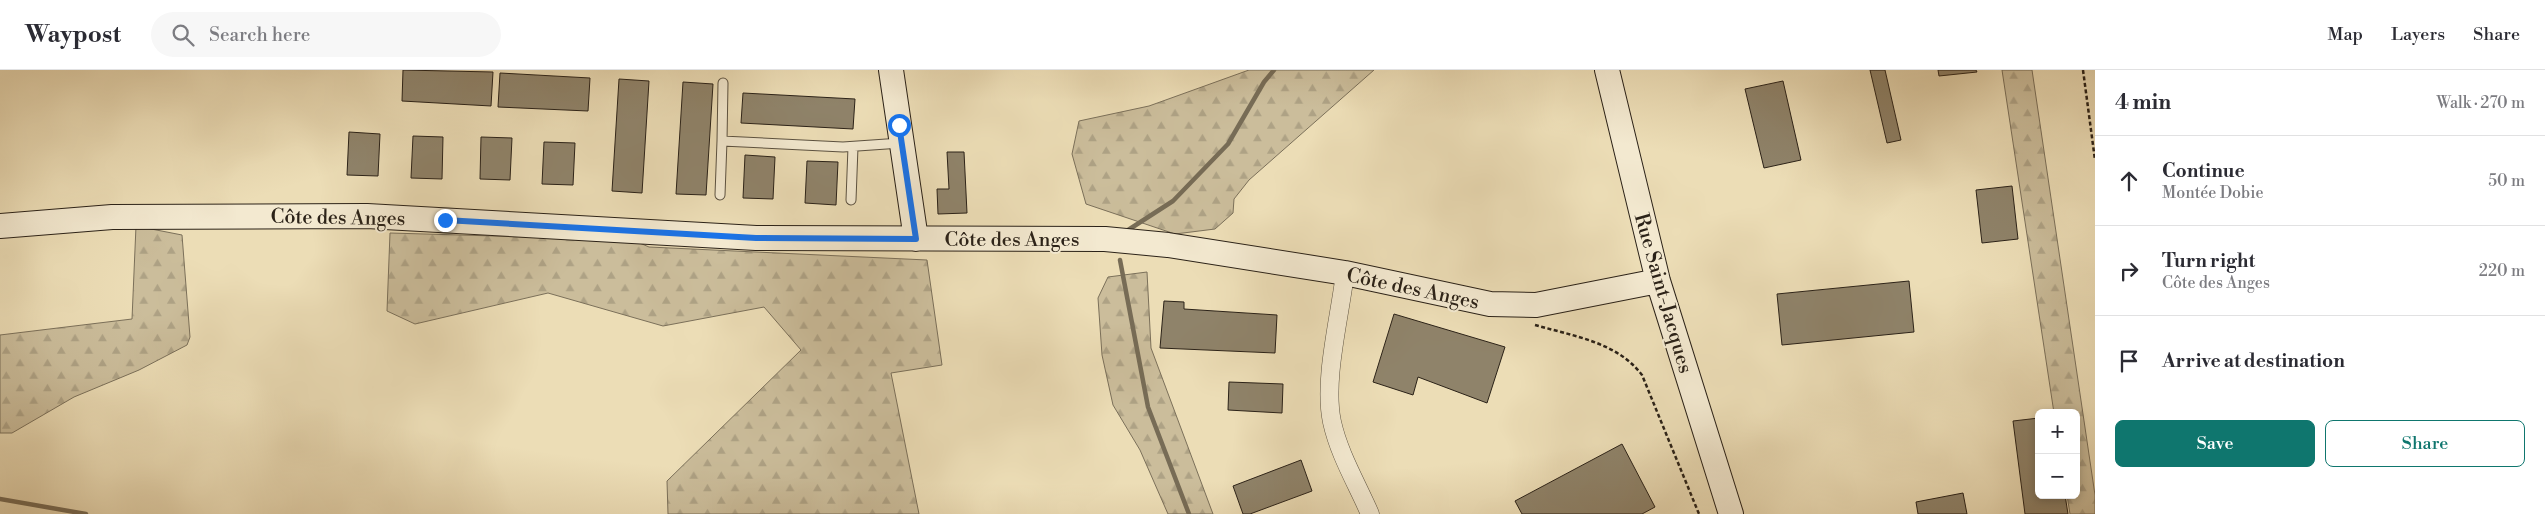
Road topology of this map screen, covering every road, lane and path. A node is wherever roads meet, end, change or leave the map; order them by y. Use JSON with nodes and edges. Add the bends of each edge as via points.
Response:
{"nodes":[{"id":1,"x":891,"y":70,"type":"edge"},
{"id":2,"x":1606,"y":70,"type":"edge"},
{"id":3,"x":2083,"y":70,"type":"edge"},
{"id":4,"x":723,"y":83,"type":"dead end"},
{"id":5,"x":722,"y":141,"type":"junction"},
{"id":6,"x":901,"y":143,"type":"junction"},
{"id":7,"x":853,"y":146,"type":"junction"},
{"id":8,"x":2095,"y":160,"type":"edge"},
{"id":9,"x":720,"y":195,"type":"dead end"},
{"id":10,"x":851,"y":200,"type":"dead end"},
{"id":11,"x":0,"y":226,"type":"edge"},
{"id":12,"x":916,"y":239,"type":"junction"},
{"id":13,"x":1346,"y":273,"type":"junction"},
{"id":14,"x":1658,"y":281,"type":"junction"},
{"id":15,"x":1370,"y":514,"type":"edge"},
{"id":16,"x":1732,"y":514,"type":"edge"}],
"edges":[{"from":1,"to":6,"type":"street"},
{"from":2,"to":14,"type":"street","name":"Rue Saint-Jacques"},
{"from":3,"to":8,"type":"path"},
{"from":4,"to":5,"type":"lane"},
{"from":5,"to":7,"type":"lane"},
{"from":5,"to":9,"type":"lane"},
{"from":6,"to":7,"type":"lane"},
{"from":6,"to":12,"type":"street"},
{"from":7,"to":10,"type":"lane"},
{"from":11,"to":12,"type":"street","name":"Côte des Anges","via":[[112,217],[367,216],[756,238]]},
{"from":12,"to":13,"type":"street","name":"Côte des Anges","via":[[1137,241]]},
{"from":13,"to":14,"type":"street","name":"Côte des Anges","via":[[1490,304],[1536,304]]},
{"from":13,"to":15,"type":"street","via":[[1330,387],[1332,420],[1338,443]]},
{"from":14,"to":16,"type":"street","name":"Rue Saint-Jacques"}]}
